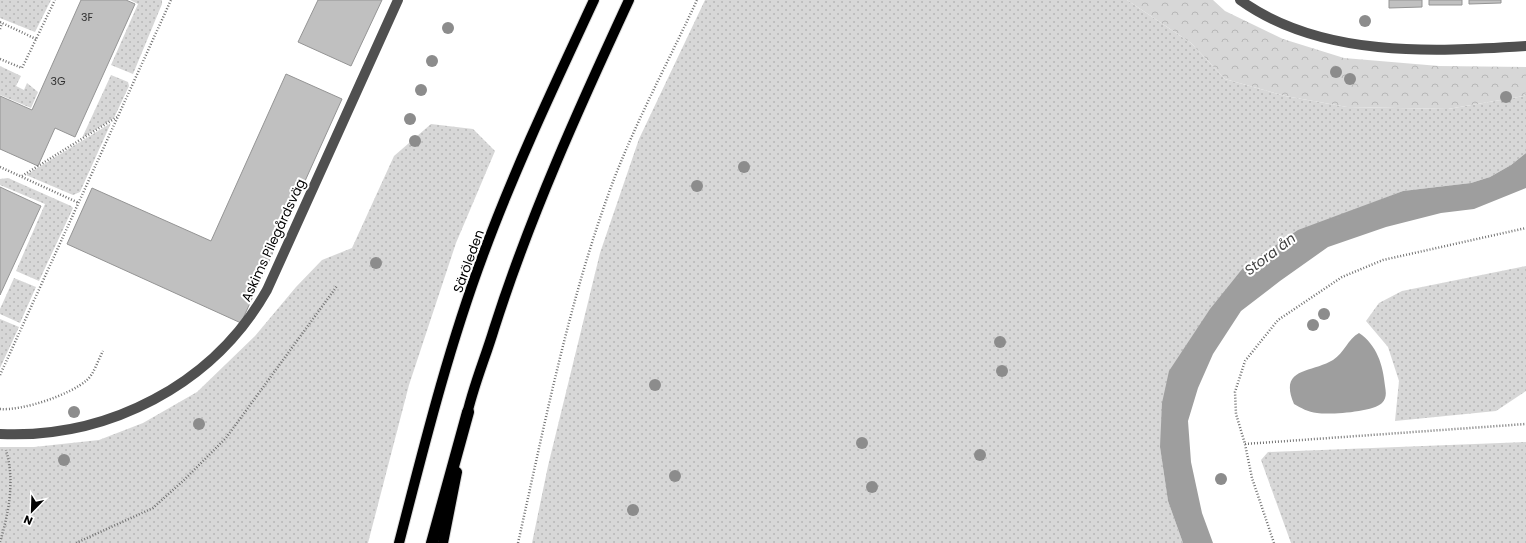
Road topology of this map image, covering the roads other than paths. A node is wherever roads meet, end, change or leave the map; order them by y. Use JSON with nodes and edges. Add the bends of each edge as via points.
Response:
{"nodes":[{"id":1,"x":398,"y":0,"type":"edge"},
{"id":2,"x":594,"y":0,"type":"edge"},
{"id":3,"x":629,"y":0,"type":"edge"},
{"id":4,"x":1240,"y":0,"type":"edge"},
{"id":5,"x":1526,"y":46,"type":"edge"},
{"id":6,"x":468,"y":412,"type":"junction"},
{"id":7,"x":1,"y":434,"type":"edge"},
{"id":8,"x":399,"y":543,"type":"edge"},
{"id":9,"x":432,"y":543,"type":"edge"},
{"id":10,"x":443,"y":543,"type":"edge"}],
"edges":[{"from":1,"to":7,"type":"street","name":"Askims Pilegårdsväg","via":[[267,290],[256,308],[215,357],[187,380],[154,401],[118,417],[48,432]]},
{"from":2,"to":8,"type":"main road","name":"Säröleden","via":[[541,114],[483,255],[439,388]]},
{"from":3,"to":6,"type":"main road","via":[[534,215],[511,275]]},
{"from":4,"to":5,"type":"street","via":[[1268,17],[1299,30],[1353,43],[1431,50]]},
{"from":6,"to":9,"type":"highway"},
{"from":6,"to":10,"type":"main road"}]}
